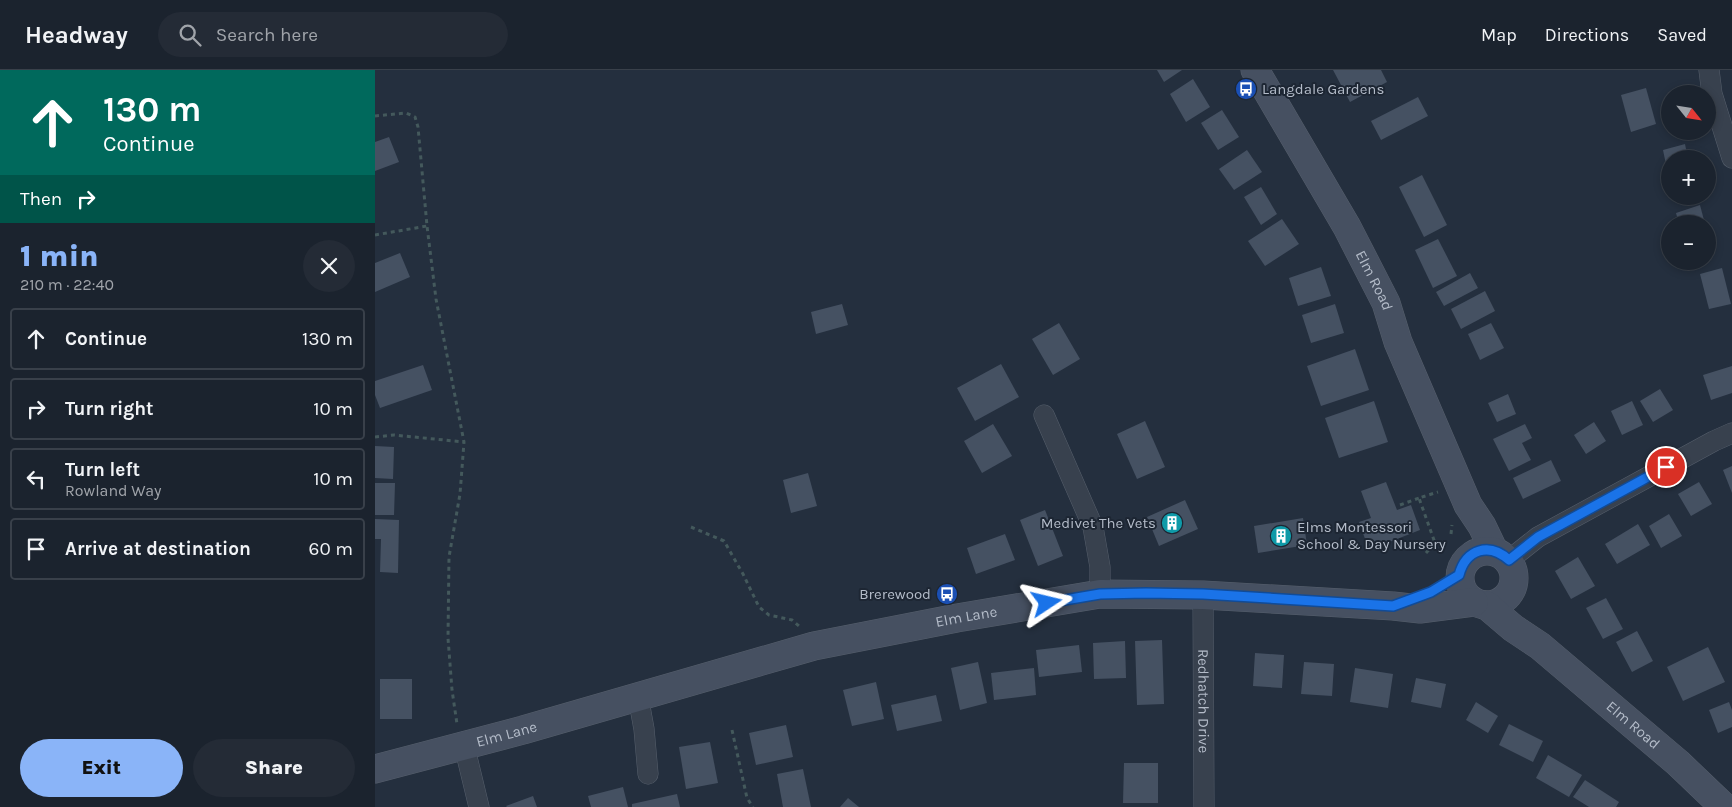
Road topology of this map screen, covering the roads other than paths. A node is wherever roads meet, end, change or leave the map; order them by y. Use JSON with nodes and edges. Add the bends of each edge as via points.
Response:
{"nodes":[{"id":1,"x":1255,"y":70,"type":"edge"},
{"id":2,"x":1709,"y":70,"type":"edge"},
{"id":3,"x":1732,"y":158,"type":"edge"},
{"id":4,"x":1045,"y":415,"type":"dead end"},
{"id":5,"x":1732,"y":434,"type":"edge"},
{"id":6,"x":1457,"y":497,"type":"junction"},
{"id":7,"x":1501,"y":556,"type":"junction"},
{"id":8,"x":1463,"y":566,"type":"junction"},
{"id":9,"x":1513,"y":588,"type":"junction"},
{"id":10,"x":1100,"y":594,"type":"junction"},
{"id":11,"x":1203,"y":594,"type":"junction"},
{"id":12,"x":1480,"y":604,"type":"junction"},
{"id":13,"x":1393,"y":606,"type":"junction"},
{"id":14,"x":1540,"y":646,"type":"junction"},
{"id":15,"x":638,"y":696,"type":"junction"},
{"id":16,"x":460,"y":736,"type":"junction"},
{"id":17,"x":375,"y":769,"type":"edge"},
{"id":18,"x":648,"y":774,"type":"dead end"},
{"id":19,"x":479,"y":807,"type":"edge"},
{"id":20,"x":1204,"y":807,"type":"edge"},
{"id":21,"x":1724,"y":807,"type":"edge"}],
"edges":[{"from":1,"to":6,"type":"street","name":"Elm Road","via":[[1347,227],[1386,303]]},
{"from":2,"to":3,"type":"street","via":[[1712,94]]},
{"from":4,"to":10,"type":"street","via":[[1093,526],[1100,567]]},
{"from":5,"to":7,"type":"street"},
{"from":6,"to":7,"type":"street","name":"Elm Road","via":[[1482,526]]},
{"from":6,"to":8,"type":"street","name":"Elm Road"},
{"from":7,"to":8,"type":"street","via":[[1485,550],[1475,552]]},
{"from":7,"to":9,"type":"street","via":[[1512,566]]},
{"from":8,"to":12,"type":"street","via":[[1462,591]]},
{"from":8,"to":13,"type":"street","name":"Elm Lane","via":[[1431,592]]},
{"from":9,"to":12,"type":"street","via":[[1502,601]]},
{"from":9,"to":14,"type":"street","name":"Elm Road"},
{"from":10,"to":11,"type":"street","name":"Elm Lane"},
{"from":10,"to":15,"type":"street","name":"Elm Lane","via":[[814,646]]},
{"from":11,"to":13,"type":"street","name":"Elm Lane"},
{"from":11,"to":20,"type":"street","name":"Redhatch Drive"},
{"from":12,"to":13,"type":"street","name":"Elm Lane","via":[[1420,609]]},
{"from":12,"to":14,"type":"street","name":"Elm Road"},
{"from":14,"to":21,"type":"street","name":"Elm Road","via":[[1678,763]]},
{"from":15,"to":16,"type":"street","name":"Elm Lane","via":[[523,730]]},
{"from":15,"to":18,"type":"street"},
{"from":16,"to":17,"type":"street","name":"Elm Lane"},
{"from":16,"to":19,"type":"street"}]}
